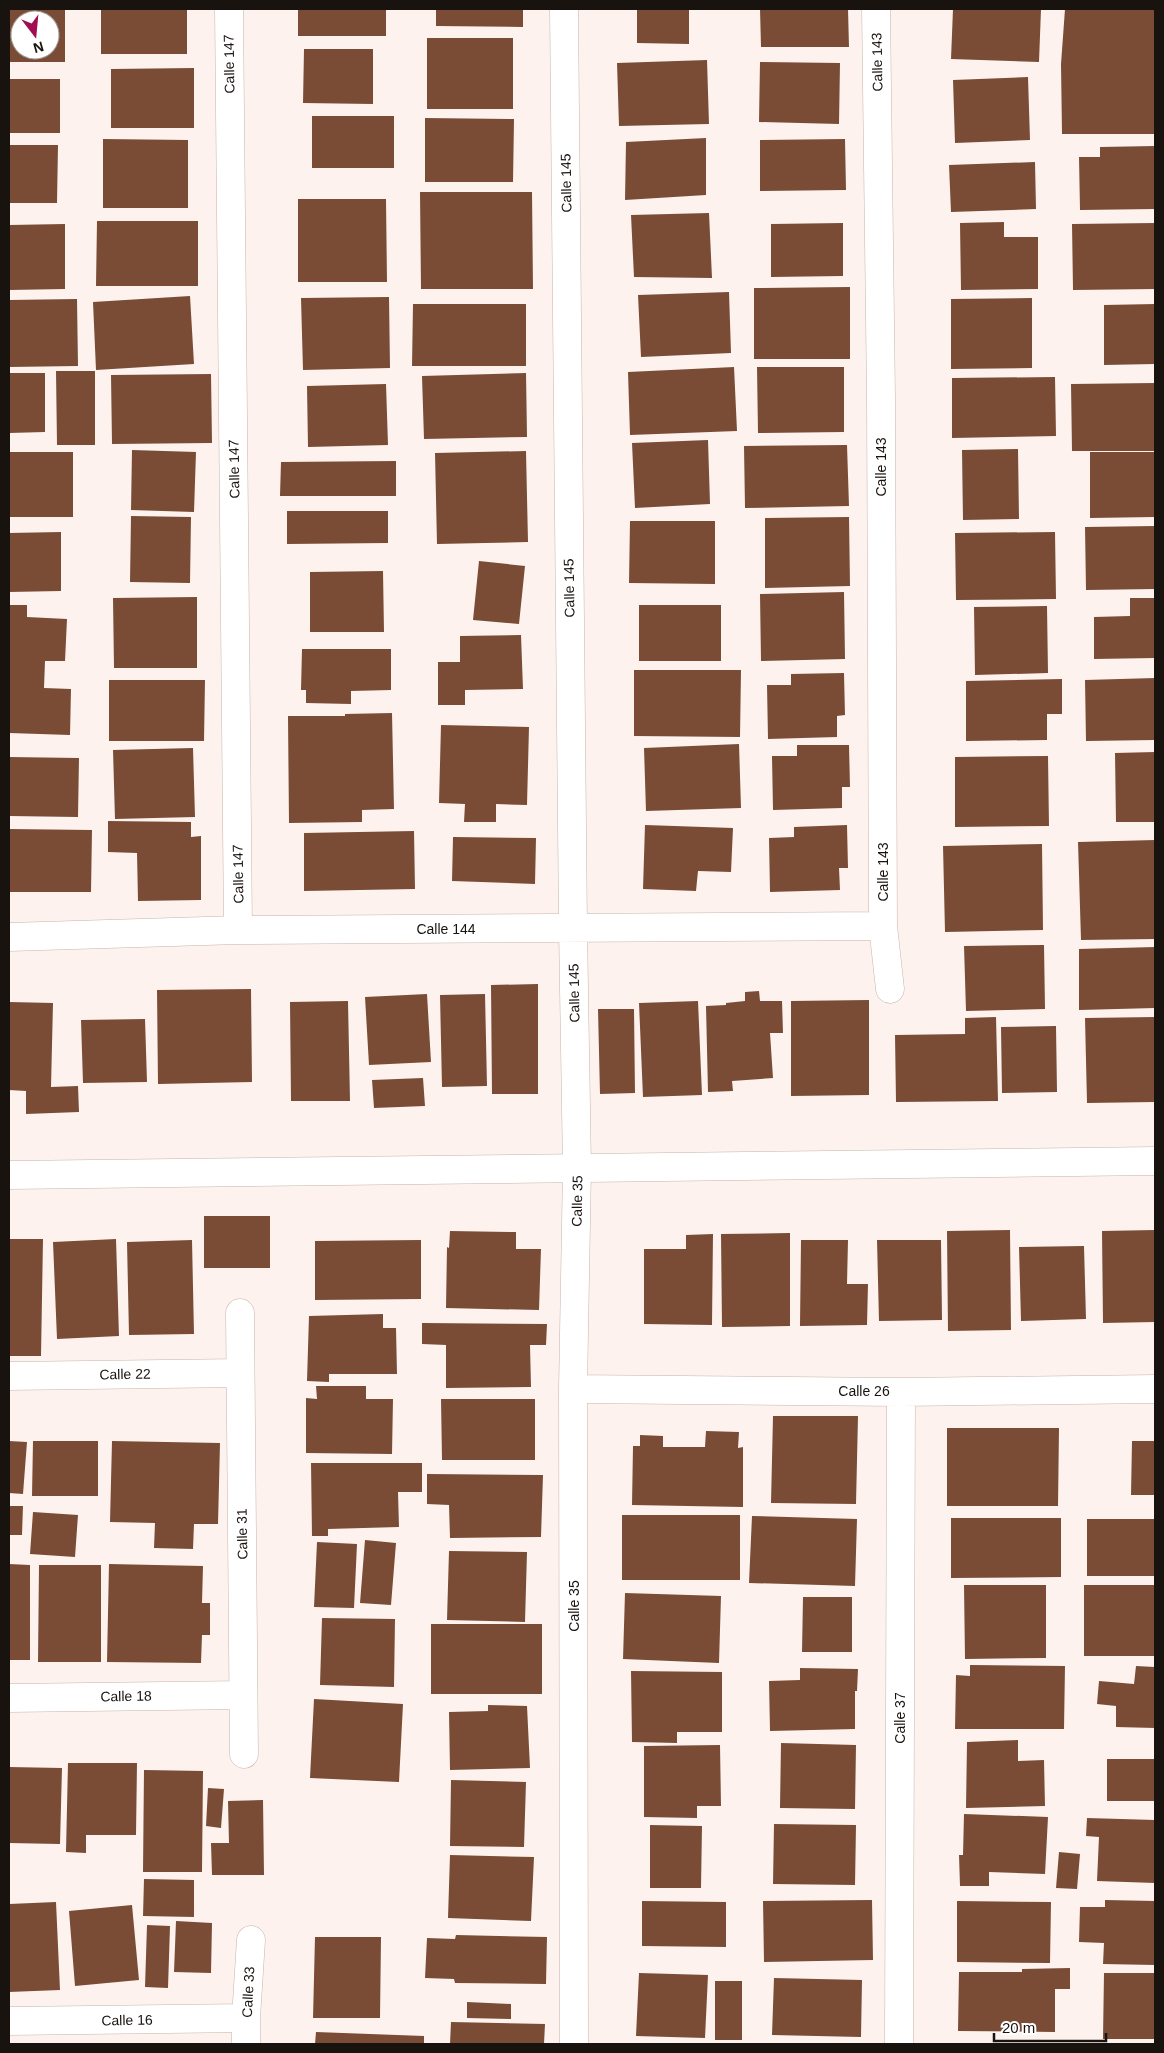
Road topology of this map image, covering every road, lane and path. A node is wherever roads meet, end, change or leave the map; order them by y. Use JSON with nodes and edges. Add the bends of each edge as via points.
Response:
{"nodes":[{"id":1,"x":229,"y":9,"type":"edge"},
{"id":2,"x":564,"y":9,"type":"edge"},
{"id":3,"x":876,"y":9,"type":"edge"},
{"id":4,"x":883,"y":926,"type":"junction"},
{"id":5,"x":572,"y":928,"type":"junction"},
{"id":6,"x":238,"y":930,"type":"junction"},
{"id":7,"x":9,"y":937,"type":"edge"},
{"id":8,"x":890,"y":989,"type":"dead end"},
{"id":9,"x":1155,"y":1161,"type":"edge"},
{"id":10,"x":577,"y":1168,"type":"junction"},
{"id":11,"x":9,"y":1175,"type":"edge"},
{"id":12,"x":240,"y":1313,"type":"dead end"},
{"id":13,"x":240,"y":1373,"type":"junction"},
{"id":14,"x":9,"y":1376,"type":"edge"},
{"id":15,"x":1155,"y":1389,"type":"edge"},
{"id":16,"x":573,"y":1390,"type":"junction"},
{"id":17,"x":901,"y":1392,"type":"junction"},
{"id":18,"x":243,"y":1695,"type":"junction"},
{"id":19,"x":9,"y":1698,"type":"edge"},
{"id":20,"x":244,"y":1754,"type":"dead end"},
{"id":21,"x":251,"y":1940,"type":"dead end"},
{"id":22,"x":9,"y":2021,"type":"edge"},
{"id":23,"x":246,"y":2031,"type":"edge"},
{"id":24,"x":574,"y":2044,"type":"edge"},
{"id":25,"x":899,"y":2044,"type":"edge"}],
"edges":[{"from":1,"to":6,"type":"street","name":"Calle 147"},
{"from":2,"to":5,"type":"street","name":"Calle 145"},
{"from":3,"to":4,"type":"street","name":"Calle 143"},
{"from":4,"to":5,"type":"street","name":"Calle 144"},
{"from":4,"to":8,"type":"street","name":"Calle 143"},
{"from":5,"to":6,"type":"street","name":"Calle 144"},
{"from":5,"to":10,"type":"street","name":"Calle 145"},
{"from":6,"to":7,"type":"street","name":"Calle 144"},
{"from":9,"to":10,"type":"street"},
{"from":10,"to":11,"type":"street"},
{"from":10,"to":16,"type":"street","name":"Calle 35"},
{"from":12,"to":13,"type":"street","name":"Calle 31"},
{"from":13,"to":14,"type":"street","name":"Calle 22"},
{"from":13,"to":18,"type":"street","name":"Calle 31"},
{"from":15,"to":17,"type":"street","name":"Calle 26"},
{"from":16,"to":17,"type":"street","name":"Calle 26"},
{"from":16,"to":24,"type":"street","name":"Calle 35"},
{"from":17,"to":25,"type":"street","name":"Calle 37"},
{"from":18,"to":19,"type":"street","name":"Calle 18"},
{"from":18,"to":20,"type":"street","name":"Calle 31"},
{"from":21,"to":23,"type":"street","name":"Calle 33"},
{"from":22,"to":23,"type":"street","name":"Calle 16"}]}
